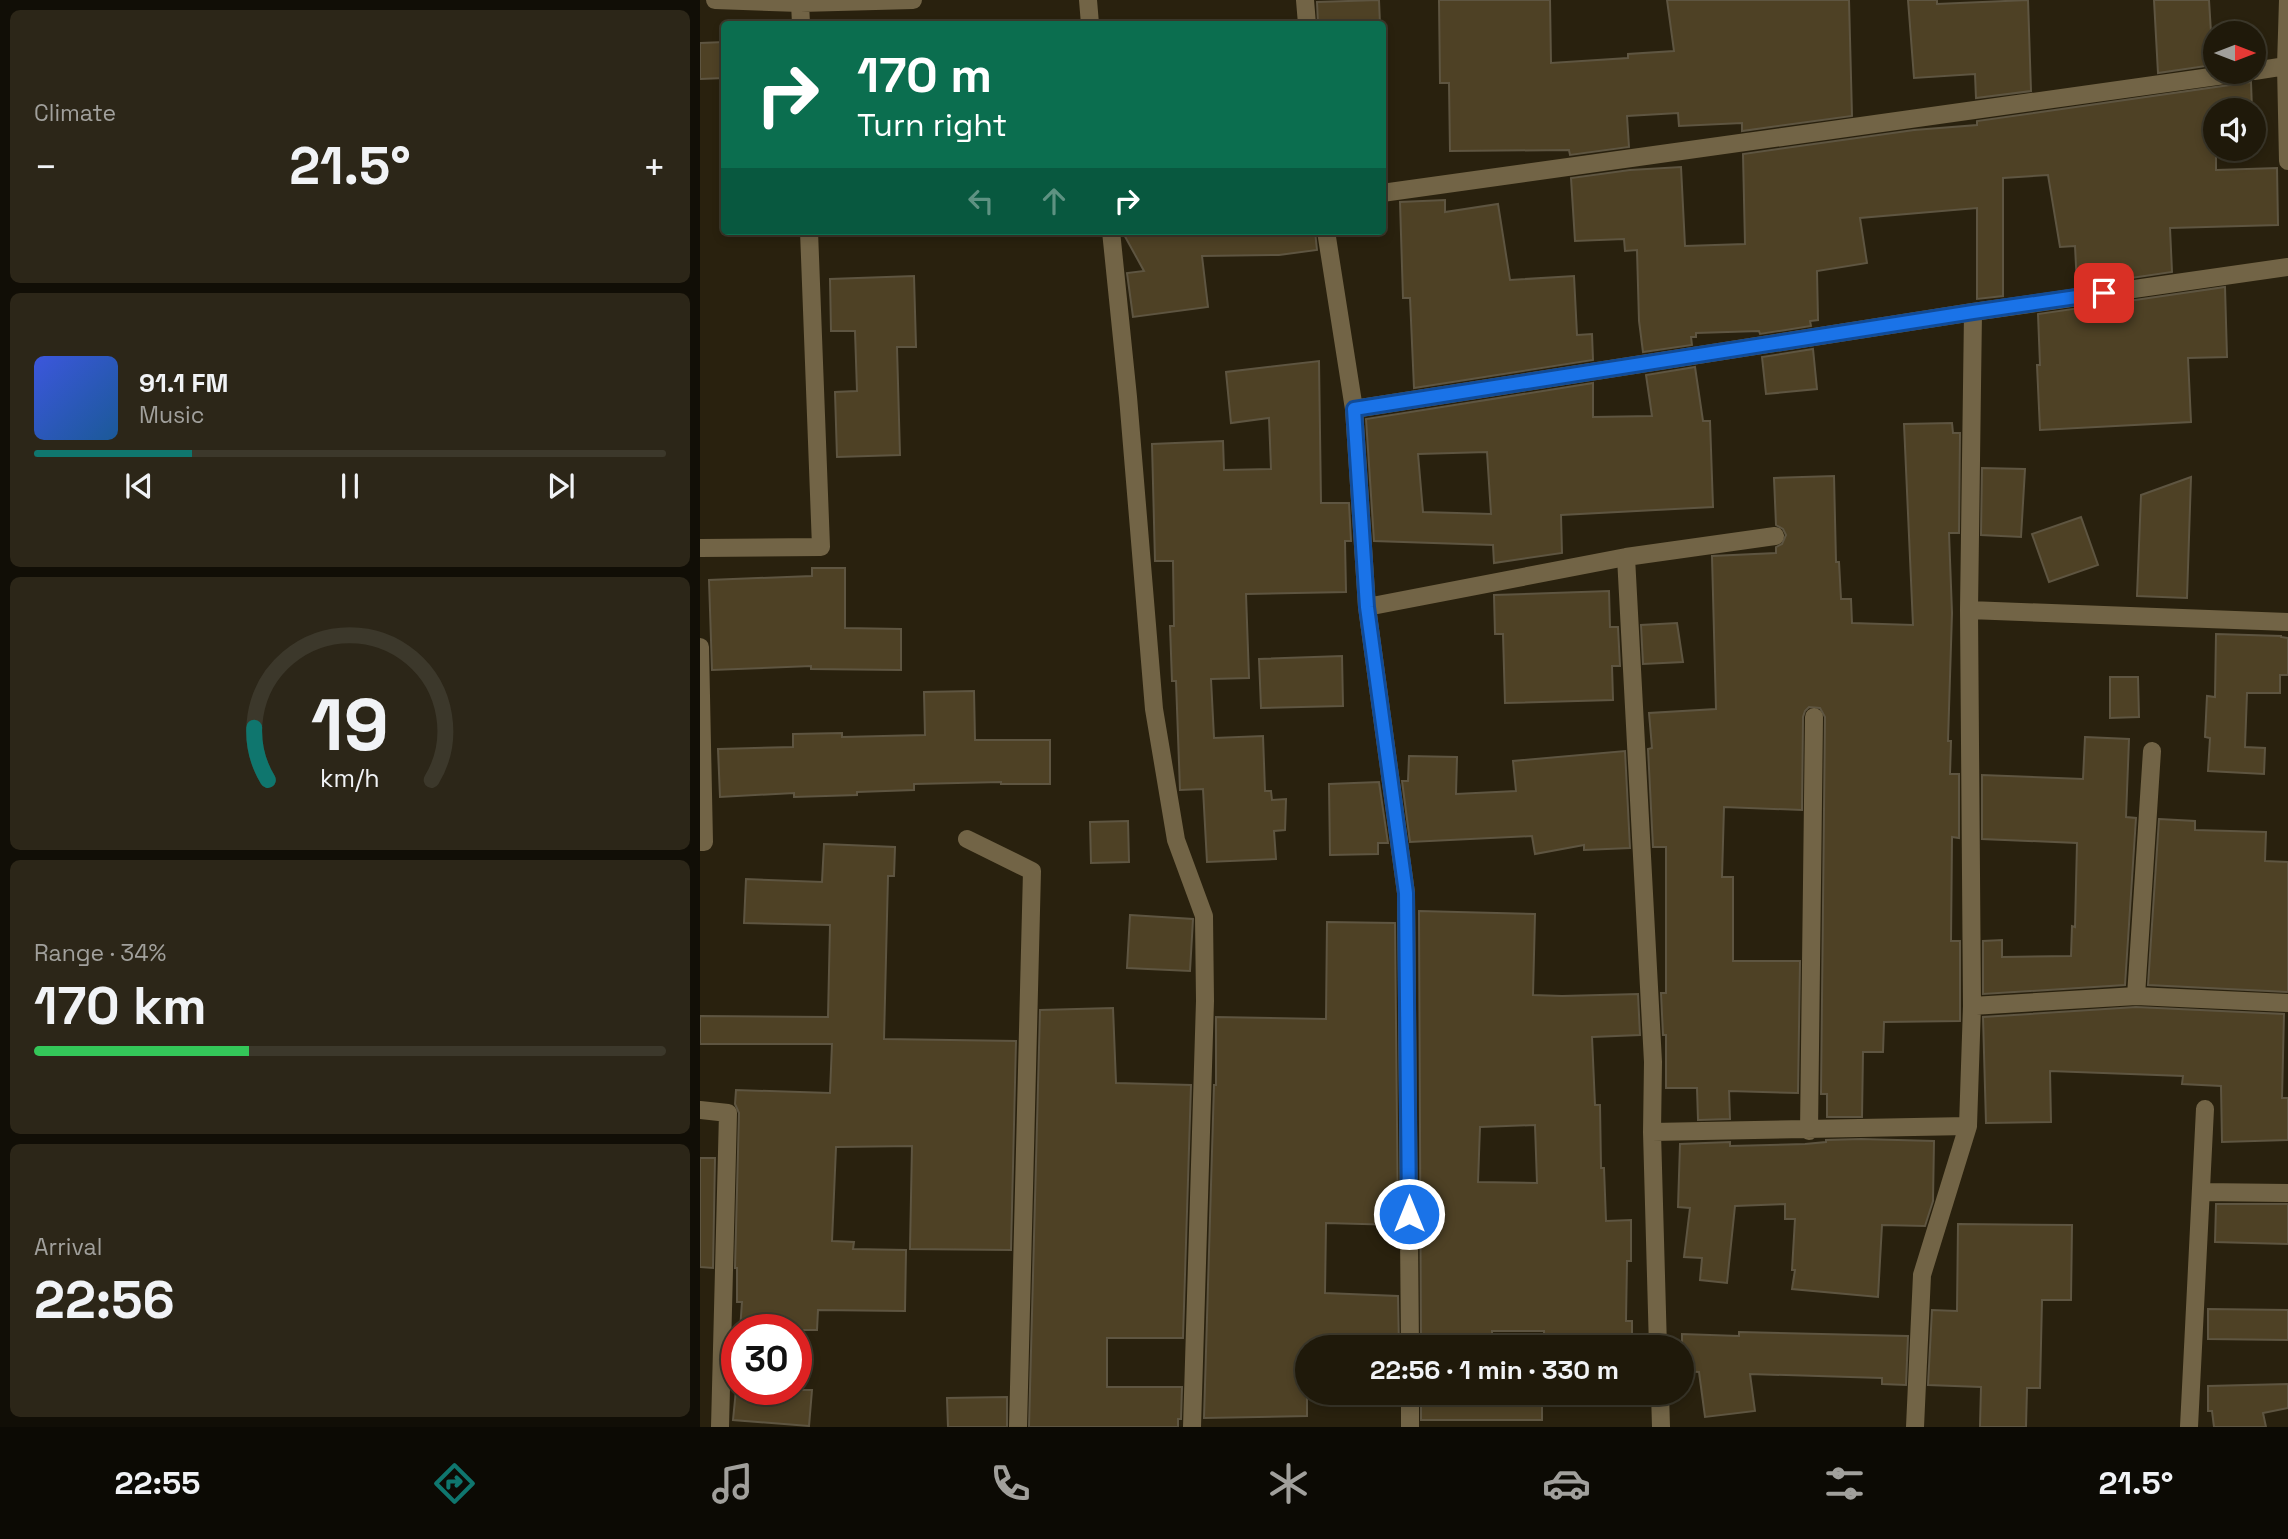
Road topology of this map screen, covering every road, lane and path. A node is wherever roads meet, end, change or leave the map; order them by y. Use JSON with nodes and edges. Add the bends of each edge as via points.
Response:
{"nodes":[{"id":1,"x":715,"y":0,"type":"edge"},
{"id":2,"x":913,"y":0,"type":"edge"},
{"id":3,"x":1088,"y":0,"type":"edge"},
{"id":4,"x":1305,"y":0,"type":"edge"},
{"id":5,"x":2288,"y":0,"type":"edge"},
{"id":6,"x":738,"y":1,"type":"edge"},
{"id":7,"x":800,"y":3,"type":"junction"},
{"id":8,"x":801,"y":21,"type":"edge"},
{"id":9,"x":1090,"y":21,"type":"edge"},
{"id":10,"x":1307,"y":21,"type":"edge"},
{"id":11,"x":2286,"y":66,"type":"junction"},
{"id":12,"x":2266,"y":69,"type":"edge"},
{"id":13,"x":2203,"y":78,"type":"edge"},
{"id":14,"x":2288,"y":161,"type":"edge"},
{"id":15,"x":1386,"y":192,"type":"edge"},
{"id":16,"x":809,"y":235,"type":"edge"},
{"id":17,"x":1111,"y":235,"type":"edge"},
{"id":18,"x":1327,"y":235,"type":"edge"},
{"id":19,"x":2288,"y":267,"type":"edge"},
{"id":20,"x":1973,"y":312,"type":"junction"},
{"id":21,"x":1354,"y":409,"type":"junction"},
{"id":22,"x":1775,"y":536,"type":"dead end"},
{"id":23,"x":700,"y":548,"type":"edge"},
{"id":24,"x":1626,"y":557,"type":"junction"},
{"id":25,"x":1367,"y":607,"type":"junction"},
{"id":26,"x":1969,"y":610,"type":"junction"},
{"id":27,"x":2288,"y":622,"type":"edge"},
{"id":28,"x":700,"y":646,"type":"edge"},
{"id":29,"x":1814,"y":717,"type":"dead end"},
{"id":30,"x":2152,"y":751,"type":"dead end"},
{"id":31,"x":967,"y":839,"type":"dead end"},
{"id":32,"x":700,"y":842,"type":"edge"},
{"id":33,"x":2136,"y":996,"type":"junction"},
{"id":34,"x":2288,"y":1003,"type":"edge"},
{"id":35,"x":1972,"y":1006,"type":"junction"},
{"id":36,"x":2206,"y":1109,"type":"dead end"},
{"id":37,"x":700,"y":1111,"type":"edge"},
{"id":38,"x":1968,"y":1126,"type":"junction"},
{"id":39,"x":1809,"y":1130,"type":"junction"},
{"id":40,"x":1652,"y":1132,"type":"junction"},
{"id":41,"x":2201,"y":1192,"type":"junction"},
{"id":42,"x":2288,"y":1193,"type":"edge"},
{"id":43,"x":1410,"y":1335,"type":"edge"},
{"id":44,"x":1658,"y":1335,"type":"edge"},
{"id":45,"x":1410,"y":1405,"type":"edge"},
{"id":46,"x":1660,"y":1405,"type":"edge"},
{"id":47,"x":720,"y":1427,"type":"edge"},
{"id":48,"x":1018,"y":1427,"type":"edge"},
{"id":49,"x":1192,"y":1427,"type":"edge"},
{"id":50,"x":1410,"y":1427,"type":"edge"},
{"id":51,"x":1661,"y":1427,"type":"edge"},
{"id":52,"x":1915,"y":1427,"type":"edge"},
{"id":53,"x":2189,"y":1427,"type":"edge"}],
"edges":[{"from":1,"to":6,"type":"street"},
{"from":2,"to":7,"type":"street"},
{"from":3,"to":9,"type":"street"},
{"from":4,"to":10,"type":"street"},
{"from":5,"to":11,"type":"street"},
{"from":6,"to":7,"type":"street"},
{"from":7,"to":8,"type":"street"},
{"from":11,"to":12,"type":"street"},
{"from":11,"to":14,"type":"street"},
{"from":13,"to":15,"type":"street"},
{"from":16,"to":23,"type":"street","via":[[821,547]]},
{"from":17,"to":49,"type":"street","via":[[1154,709],[1176,840],[1204,916]]},
{"from":18,"to":21,"type":"street"},
{"from":19,"to":20,"type":"street"},
{"from":20,"to":21,"type":"street"},
{"from":20,"to":26,"type":"street"},
{"from":21,"to":25,"type":"street"},
{"from":22,"to":24,"type":"street"},
{"from":24,"to":25,"type":"street"},
{"from":24,"to":40,"type":"street","via":[[1653,1062]]},
{"from":25,"to":43,"type":"street","via":[[1406,893]]},
{"from":26,"to":27,"type":"street"},
{"from":26,"to":35,"type":"street"},
{"from":28,"to":32,"type":"street","via":[[704,842]]},
{"from":29,"to":39,"type":"street"},
{"from":30,"to":33,"type":"street"},
{"from":31,"to":48,"type":"street","via":[[1032,871]]},
{"from":33,"to":34,"type":"street"},
{"from":33,"to":35,"type":"street"},
{"from":35,"to":38,"type":"street"},
{"from":36,"to":41,"type":"street"},
{"from":37,"to":47,"type":"street","via":[[728,1113]]},
{"from":38,"to":39,"type":"street"},
{"from":38,"to":52,"type":"street","via":[[1922,1275]]},
{"from":39,"to":40,"type":"street"},
{"from":40,"to":44,"type":"street"},
{"from":41,"to":42,"type":"street"},
{"from":41,"to":53,"type":"street"},
{"from":45,"to":50,"type":"street"},
{"from":46,"to":51,"type":"street"}]}
